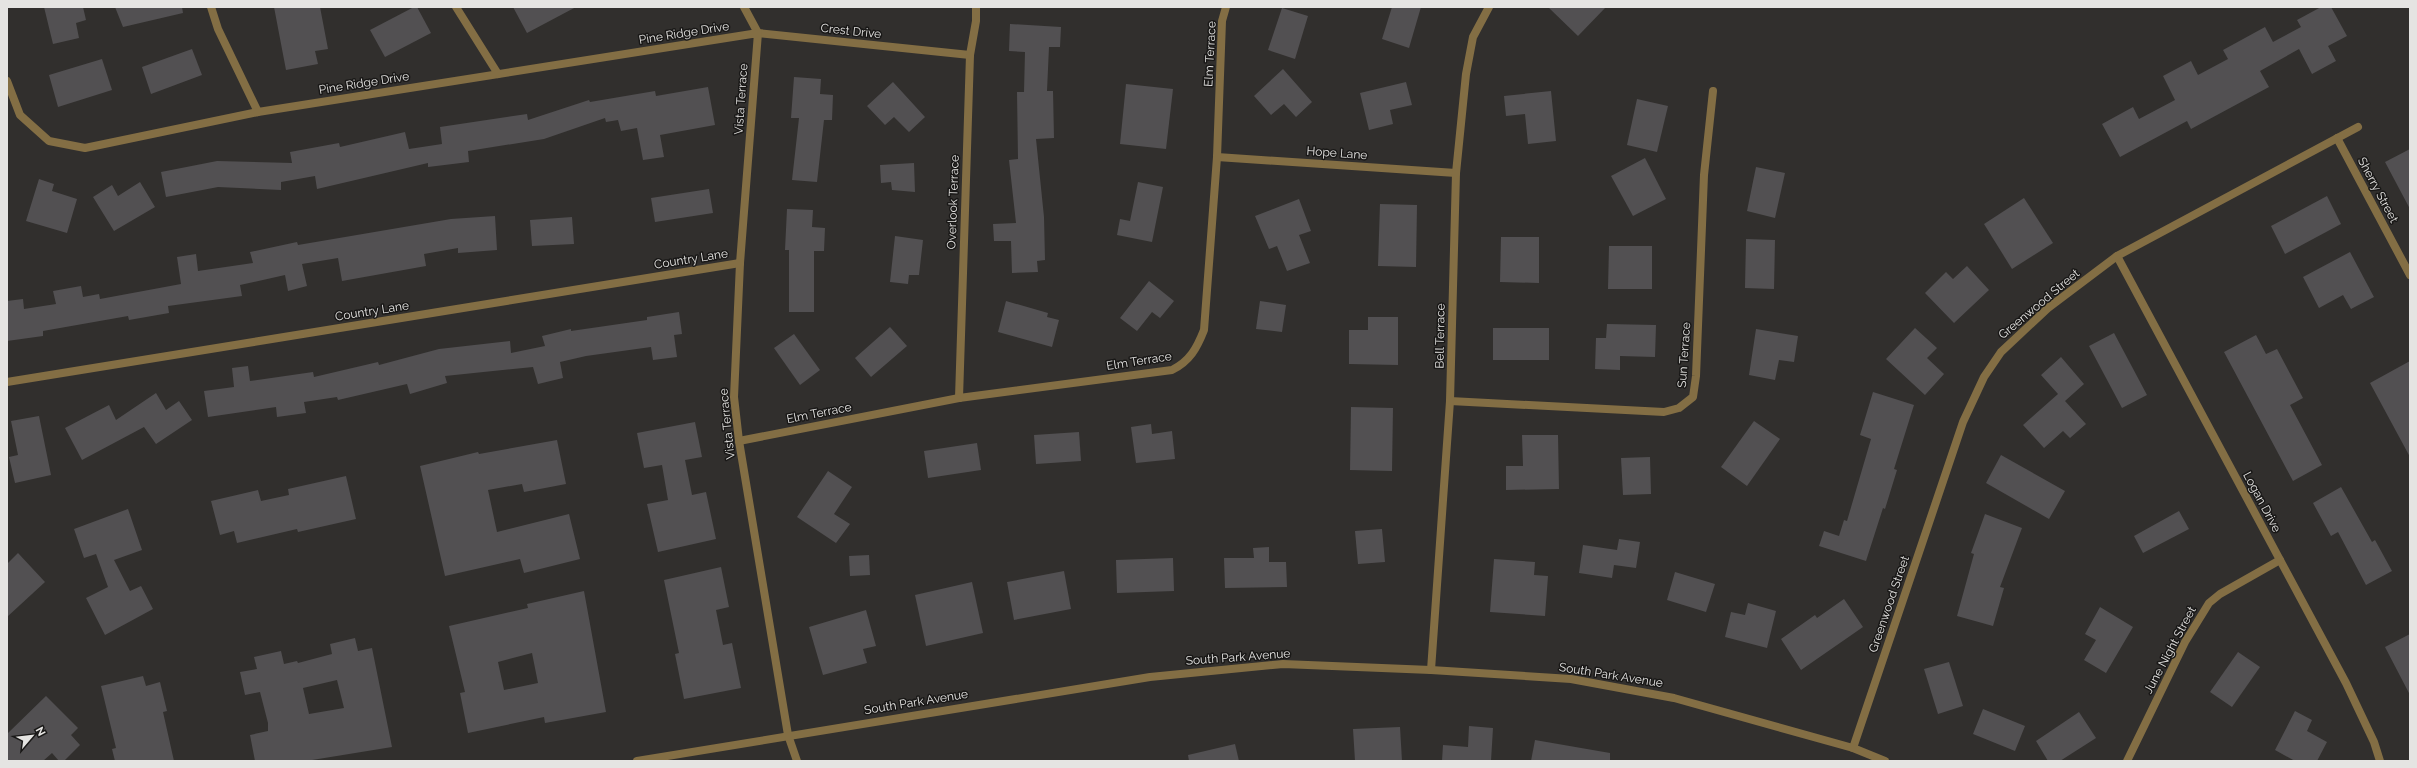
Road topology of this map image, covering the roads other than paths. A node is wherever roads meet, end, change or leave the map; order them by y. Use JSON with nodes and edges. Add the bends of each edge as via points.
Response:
{"nodes":[{"id":1,"x":211,"y":7,"type":"edge"},
{"id":2,"x":456,"y":7,"type":"edge"},
{"id":3,"x":744,"y":7,"type":"edge"},
{"id":4,"x":976,"y":7,"type":"edge"},
{"id":5,"x":1226,"y":7,"type":"edge"},
{"id":6,"x":1489,"y":7,"type":"edge"},
{"id":7,"x":758,"y":33,"type":"junction"},
{"id":8,"x":970,"y":55,"type":"junction"},
{"id":9,"x":498,"y":74,"type":"junction"},
{"id":10,"x":7,"y":81,"type":"edge"},
{"id":11,"x":1713,"y":91,"type":"dead end"},
{"id":12,"x":258,"y":112,"type":"junction"},
{"id":13,"x":2358,"y":127,"type":"dead end"},
{"id":14,"x":2336,"y":138,"type":"junction"},
{"id":15,"x":1217,"y":156,"type":"junction"},
{"id":16,"x":1456,"y":173,"type":"junction"},
{"id":17,"x":2117,"y":256,"type":"junction"},
{"id":18,"x":740,"y":264,"type":"junction"},
{"id":19,"x":2410,"y":275,"type":"edge"},
{"id":20,"x":7,"y":382,"type":"edge"},
{"id":21,"x":959,"y":398,"type":"junction"},
{"id":22,"x":1450,"y":401,"type":"junction"},
{"id":23,"x":739,"y":441,"type":"junction"},
{"id":24,"x":2280,"y":560,"type":"junction"},
{"id":25,"x":1431,"y":670,"type":"junction"},
{"id":26,"x":788,"y":735,"type":"junction"},
{"id":27,"x":1853,"y":748,"type":"junction"},
{"id":28,"x":637,"y":761,"type":"edge"},
{"id":29,"x":797,"y":761,"type":"edge"},
{"id":30,"x":1885,"y":761,"type":"edge"},
{"id":31,"x":2127,"y":761,"type":"edge"},
{"id":32,"x":2380,"y":761,"type":"edge"}],
"edges":[{"from":1,"to":12,"type":"street","via":[[218,29]]},
{"from":2,"to":9,"type":"street"},
{"from":3,"to":7,"type":"street"},
{"from":4,"to":8,"type":"street","name":"Overlook Terrace"},
{"from":5,"to":15,"type":"street","name":"Elm Terrace","via":[[1222,22]]},
{"from":6,"to":16,"type":"street","name":"Bell Terrace","via":[[1473,37],[1466,74]]},
{"from":7,"to":8,"type":"street","name":"Crest Drive"},
{"from":7,"to":9,"type":"street","name":"Pine Ridge Drive"},
{"from":7,"to":18,"type":"street","name":"Vista Terrace"},
{"from":8,"to":21,"type":"street","name":"Overlook Terrace"},
{"from":9,"to":12,"type":"street","name":"Pine Ridge Drive"},
{"from":10,"to":12,"type":"street","name":"Pine Ridge Drive","via":[[20,115],[49,141],[85,148]]},
{"from":11,"to":22,"type":"street","name":"Sun Terrace","via":[[1704,175],[1693,397],[1679,408],[1664,412]]},
{"from":13,"to":14,"type":"street","name":"Greenwood Street"},
{"from":14,"to":17,"type":"street","name":"Greenwood Street"},
{"from":14,"to":19,"type":"street","name":"Sherry Street"},
{"from":15,"to":16,"type":"street","name":"Hope Lane"},
{"from":15,"to":21,"type":"street","name":"Elm Terrace","via":[[1204,330],[1197,348],[1186,363],[1172,370]]},
{"from":16,"to":22,"type":"street","name":"Bell Terrace"},
{"from":17,"to":24,"type":"street","name":"Logan Drive"},
{"from":17,"to":27,"type":"street","name":"Greenwood Street","via":[[2024,329],[2001,352],[1984,377],[1963,422]]},
{"from":18,"to":20,"type":"street","name":"Country Lane"},
{"from":18,"to":23,"type":"street","name":"Vista Terrace","via":[[734,397]]},
{"from":21,"to":23,"type":"street","name":"Elm Terrace"},
{"from":22,"to":25,"type":"street","name":"Bell Terrace"},
{"from":23,"to":26,"type":"street","name":"Vista Terrace"},
{"from":24,"to":31,"type":"street","name":"June Night Street","via":[[2209,603],[2185,642]]},
{"from":24,"to":32,"type":"street","name":"Logan Drive","via":[[2346,683],[2374,742]]},
{"from":25,"to":26,"type":"street","name":"South Park Avenue","via":[[1283,664],[1150,677]]},
{"from":25,"to":27,"type":"street","name":"South Park Avenue","via":[[1586,682],[1674,698]]},
{"from":26,"to":28,"type":"street","name":"South Park Avenue"},
{"from":26,"to":29,"type":"street","name":"Vista Terrace"},
{"from":27,"to":30,"type":"street","name":"South Park Avenue"}]}
